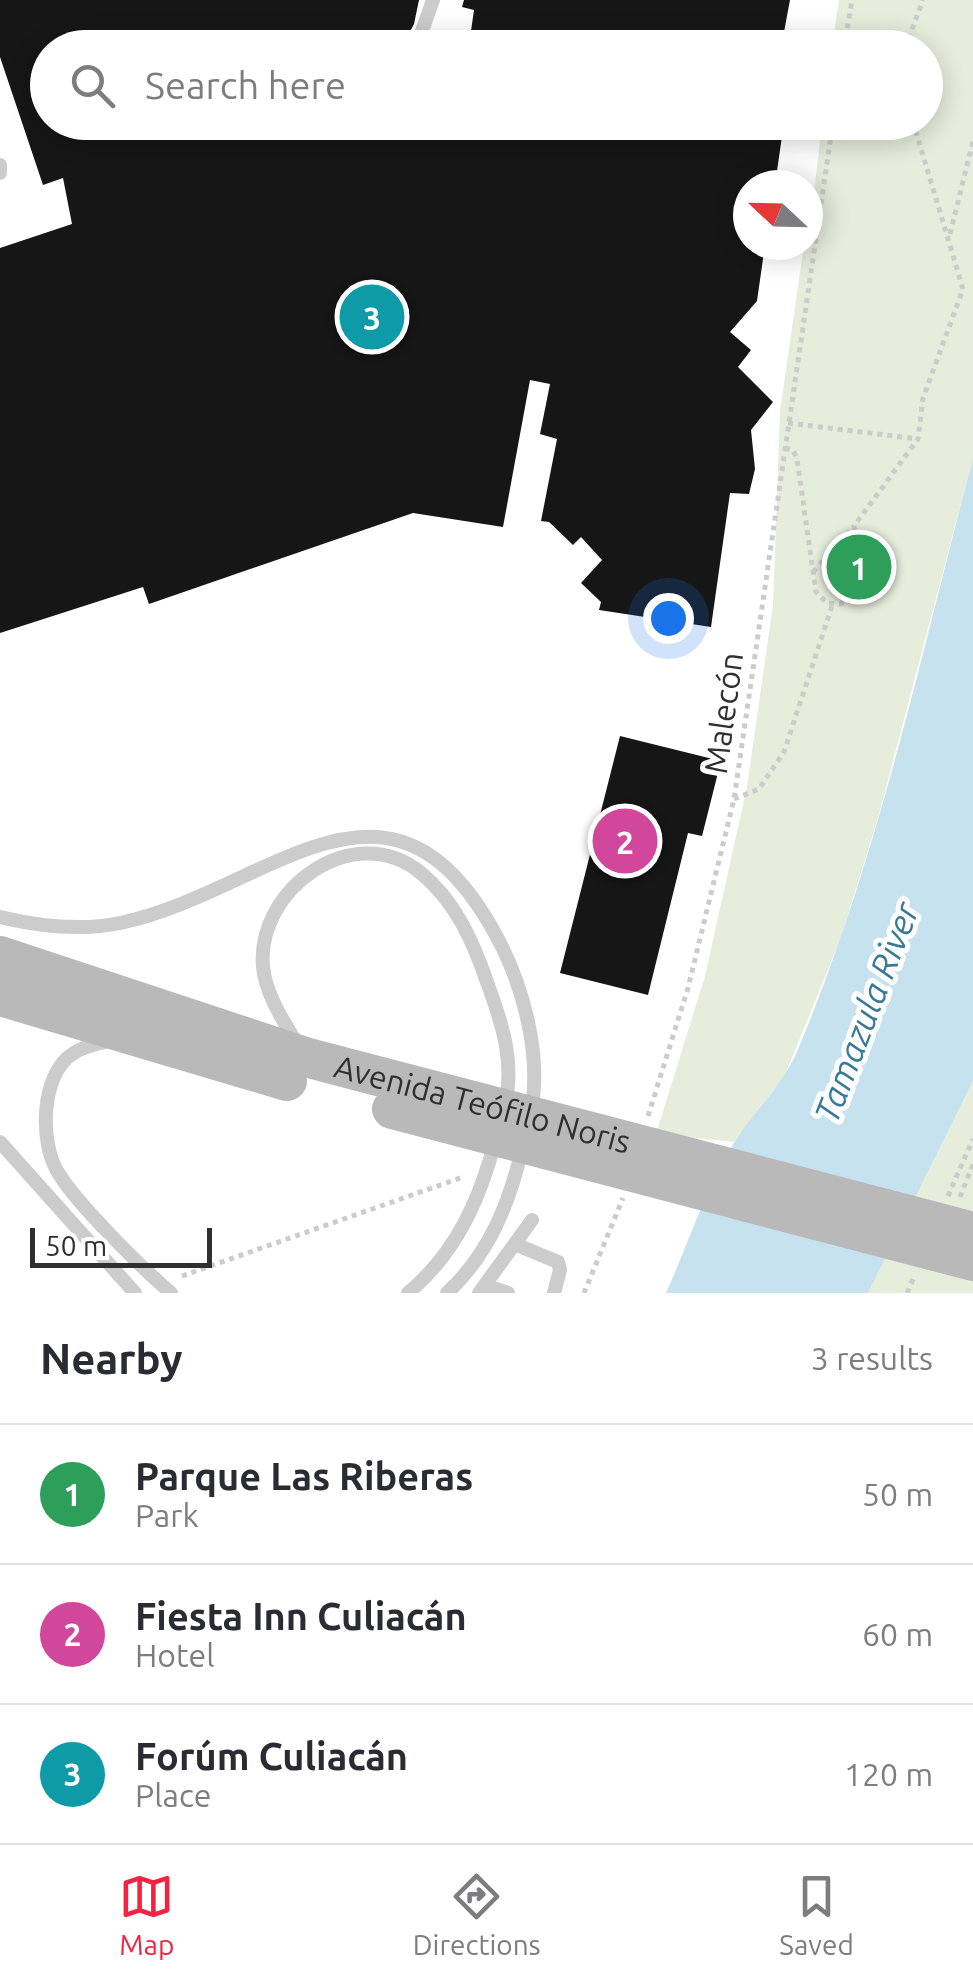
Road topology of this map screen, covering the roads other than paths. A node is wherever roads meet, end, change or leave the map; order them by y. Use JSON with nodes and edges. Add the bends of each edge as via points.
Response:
{"nodes":[{"id":1,"x":432,"y":0,"type":"edge"},
{"id":2,"x":422,"y":30,"type":"edge"},
{"id":3,"x":0,"y":165,"type":"edge"},
{"id":4,"x":0,"y":173,"type":"edge"},
{"id":5,"x":472,"y":892,"type":"junction"},
{"id":6,"x":455,"y":910,"type":"junction"},
{"id":7,"x":0,"y":916,"type":"edge"},
{"id":8,"x":0,"y":956,"type":"edge"},
{"id":9,"x":0,"y":996,"type":"edge"},
{"id":10,"x":126,"y":1034,"type":"junction"},
{"id":11,"x":301,"y":1070,"type":"junction"},
{"id":12,"x":0,"y":1142,"type":"edge"},
{"id":13,"x":532,"y":1220,"type":"dead end"},
{"id":14,"x":973,"y":1232,"type":"edge"},
{"id":15,"x":517,"y":1245,"type":"junction"},
{"id":16,"x":973,"y":1262,"type":"edge"},
{"id":17,"x":165,"y":1288,"type":"edge"},
{"id":18,"x":482,"y":1289,"type":"edge"},
{"id":19,"x":134,"y":1293,"type":"edge"},
{"id":20,"x":408,"y":1293,"type":"edge"},
{"id":21,"x":447,"y":1293,"type":"edge"},
{"id":22,"x":508,"y":1293,"type":"edge"},
{"id":23,"x":554,"y":1293,"type":"edge"}],
"edges":[{"from":1,"to":2,"type":"lane"},
{"from":3,"to":4,"type":"lane"},
{"from":5,"to":6,"type":"lane"},
{"from":5,"to":7,"type":"lane","via":[[418,846],[366,834],[319,843],[119,923],[49,926]]},
{"from":5,"to":21,"type":"lane","via":[[501,944],[528,1024],[535,1094],[512,1195],[467,1275]]},
{"from":6,"to":11,"type":"lane","via":[[419,871],[378,856],[333,860],[294,884],[271,920],[263,965]]},
{"from":6,"to":20,"type":"lane","via":[[505,1033],[510,1088],[482,1192],[458,1239]]},
{"from":8,"to":11,"type":"main road","name":"Avenida Teófilo Noris"},
{"from":9,"to":10,"type":"main road","name":"Avenida Teófilo Noris"},
{"from":10,"to":11,"type":"main road","name":"Avenida Teófilo Noris"},
{"from":10,"to":17,"type":"lane","via":[[72,1053],[54,1074],[48,1141],[57,1173]]},
{"from":11,"to":14,"type":"main road","name":"Avenida Teófilo Noris"},
{"from":11,"to":16,"type":"main road","name":"Avenida Teófilo Noris"},
{"from":12,"to":19,"type":"lane"},
{"from":13,"to":15,"type":"lane"},
{"from":15,"to":18,"type":"lane"},
{"from":15,"to":23,"type":"lane","via":[[558,1262]]},
{"from":18,"to":22,"type":"lane"}]}
